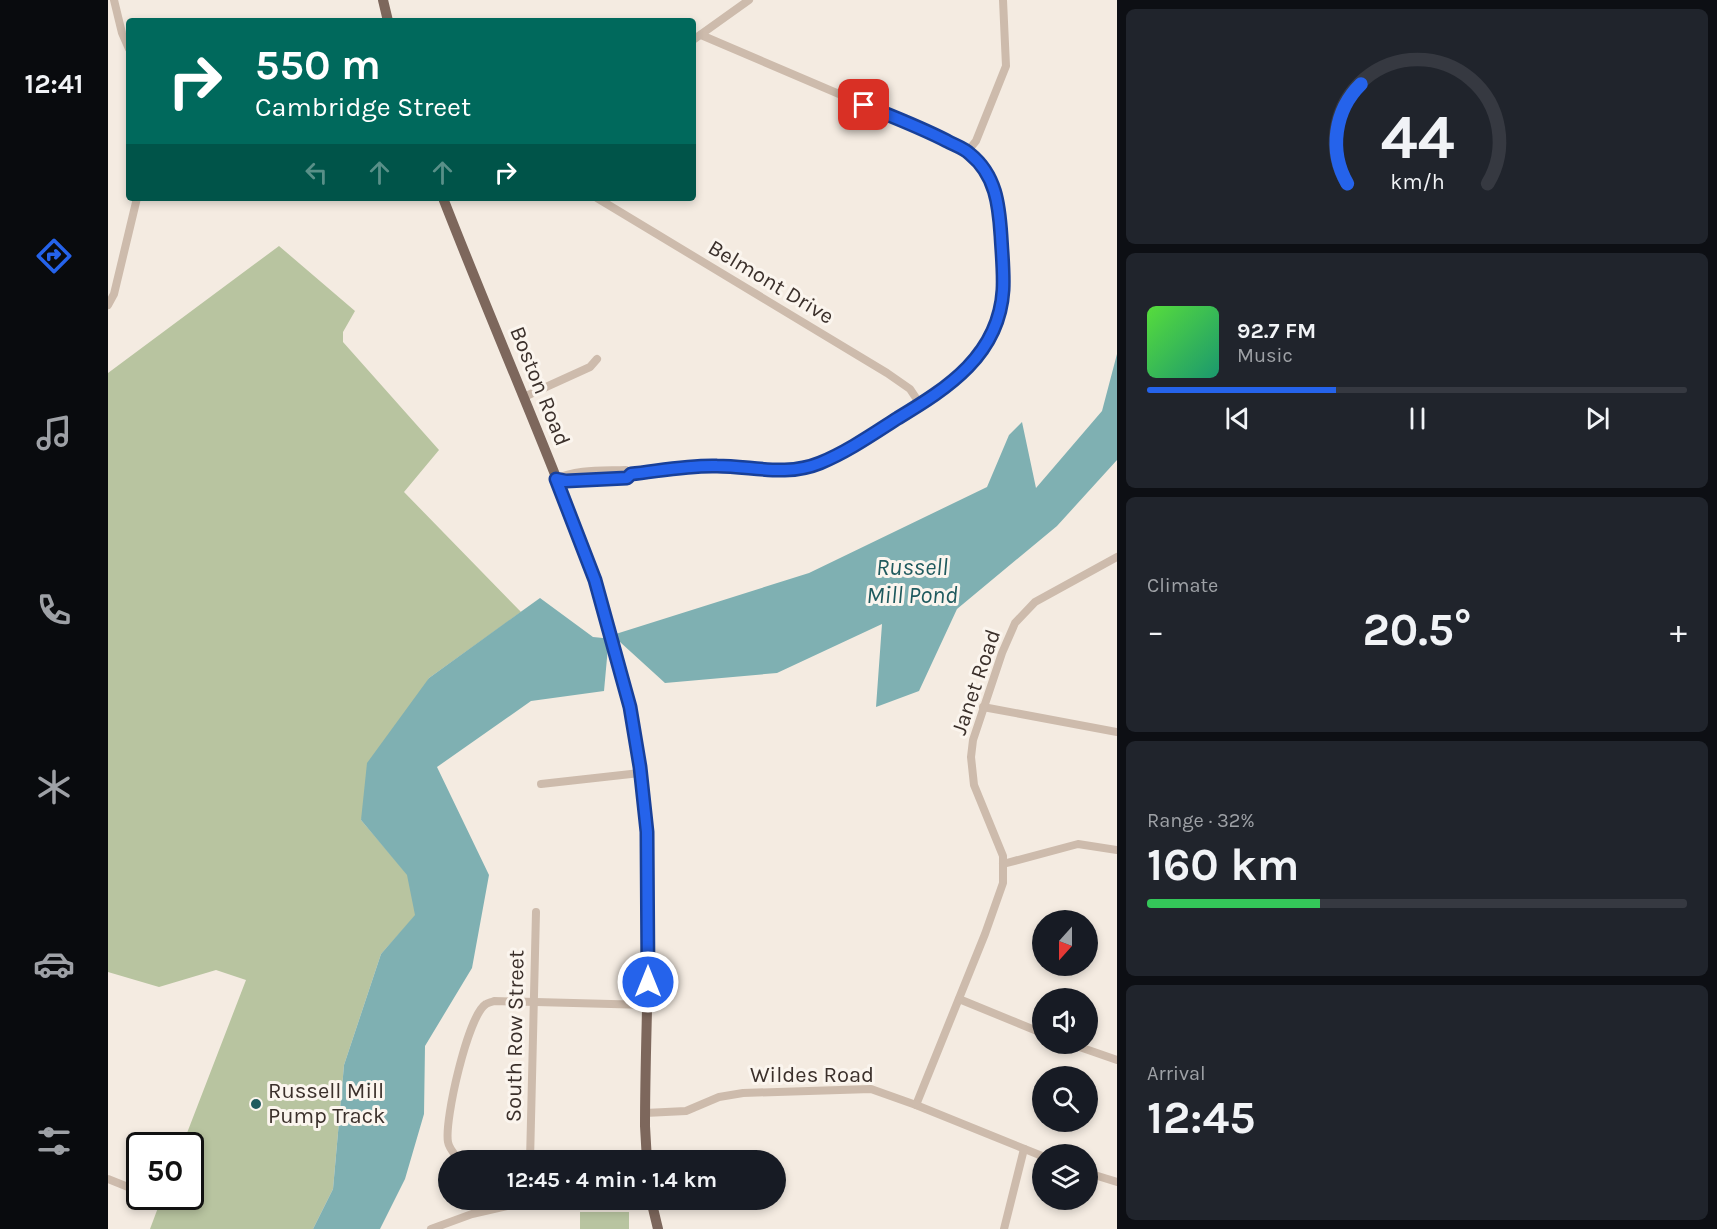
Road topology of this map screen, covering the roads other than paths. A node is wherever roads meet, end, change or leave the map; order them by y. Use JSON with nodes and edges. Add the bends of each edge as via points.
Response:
{"nodes":[{"id":1,"x":114,"y":0,"type":"edge"},
{"id":2,"x":383,"y":0,"type":"edge"},
{"id":3,"x":749,"y":0,"type":"edge"},
{"id":4,"x":1003,"y":0,"type":"edge"},
{"id":5,"x":387,"y":18,"type":"edge"},
{"id":6,"x":701,"y":35,"type":"junction"},
{"id":7,"x":696,"y":38,"type":"edge"},
{"id":8,"x":126,"y":42,"type":"edge"},
{"id":9,"x":967,"y":152,"type":"junction"},
{"id":10,"x":136,"y":201,"type":"edge"},
{"id":11,"x":444,"y":201,"type":"edge"},
{"id":12,"x":602,"y":201,"type":"edge"},
{"id":13,"x":108,"y":305,"type":"edge"},
{"id":14,"x":597,"y":359,"type":"dead end"},
{"id":15,"x":524,"y":396,"type":"junction"},
{"id":16,"x":921,"y":404,"type":"junction"},
{"id":17,"x":556,"y":479,"type":"junction"},
{"id":18,"x":1117,"y":557,"type":"edge"},
{"id":19,"x":983,"y":707,"type":"junction"},
{"id":20,"x":1117,"y":732,"type":"edge"},
{"id":21,"x":640,"y":773,"type":"junction"},
{"id":22,"x":541,"y":784,"type":"dead end"},
{"id":23,"x":1117,"y":850,"type":"edge"},
{"id":24,"x":1003,"y":864,"type":"junction"},
{"id":25,"x":536,"y":912,"type":"dead end"},
{"id":26,"x":959,"y":999,"type":"junction"},
{"id":27,"x":533,"y":1002,"type":"junction"},
{"id":28,"x":648,"y":1005,"type":"junction"},
{"id":29,"x":1032,"y":1029,"type":"edge"},
{"id":30,"x":1098,"y":1053,"type":"edge"},
{"id":31,"x":1117,"y":1060,"type":"edge"},
{"id":32,"x":916,"y":1105,"type":"junction"},
{"id":33,"x":645,"y":1113,"type":"junction"},
{"id":34,"x":1023,"y":1149,"type":"junction"},
{"id":35,"x":451,"y":1150,"type":"edge"},
{"id":36,"x":530,"y":1150,"type":"edge"},
{"id":37,"x":647,"y":1150,"type":"edge"},
{"id":38,"x":1032,"y":1152,"type":"edge"},
{"id":39,"x":1098,"y":1176,"type":"edge"},
{"id":40,"x":108,"y":1179,"type":"edge"},
{"id":41,"x":1117,"y":1182,"type":"edge"},
{"id":42,"x":126,"y":1186,"type":"edge"},
{"id":43,"x":489,"y":1210,"type":"edge"},
{"id":44,"x":653,"y":1210,"type":"edge"},
{"id":45,"x":431,"y":1229,"type":"edge"},
{"id":46,"x":658,"y":1229,"type":"edge"},
{"id":47,"x":1004,"y":1229,"type":"edge"}],
"edges":[{"from":1,"to":8,"type":"street"},
{"from":2,"to":5,"type":"main road"},
{"from":3,"to":6,"type":"street"},
{"from":4,"to":9,"type":"street","via":[[1006,66],[976,141]]},
{"from":6,"to":7,"type":"street"},
{"from":6,"to":9,"type":"street"},
{"from":9,"to":16,"type":"street","via":[[986,170],[995,190],[1003,292],[991,334],[979,354],[964,373]]},
{"from":10,"to":13,"type":"street"},
{"from":11,"to":15,"type":"main road","name":"Boston Road"},
{"from":12,"to":16,"type":"street","name":"Belmont Drive","via":[[887,373],[910,389]]},
{"from":14,"to":15,"type":"street","via":[[590,367]]},
{"from":15,"to":17,"type":"main road","name":"Boston Road"},
{"from":16,"to":17,"type":"street","via":[[820,463],[795,470],[716,465],[631,474],[626,470],[585,472]]},
{"from":17,"to":21,"type":"main road","name":"Boston Road","via":[[611,634],[630,707]]},
{"from":18,"to":19,"type":"street","name":"Janet Road","via":[[1035,602],[1015,623]]},
{"from":19,"to":20,"type":"street"},
{"from":19,"to":24,"type":"street","name":"Janet Road","via":[[970,757],[974,785]]},
{"from":21,"to":22,"type":"street"},
{"from":21,"to":28,"type":"main road","name":"Boston Road","via":[[647,832]]},
{"from":23,"to":24,"type":"street","via":[[1078,844]]},
{"from":24,"to":26,"type":"street","name":"Janet Road","via":[[1003,883],[996,907]]},
{"from":25,"to":27,"type":"street","name":"South Row Street"},
{"from":26,"to":29,"type":"street"},
{"from":26,"to":32,"type":"street","name":"Janet Road"},
{"from":27,"to":28,"type":"street"},
{"from":27,"to":35,"type":"street","via":[[494,1001],[481,1008],[453,1089],[448,1142]]},
{"from":27,"to":36,"type":"street","name":"South Row Street"},
{"from":28,"to":33,"type":"main road","name":"Boston Road"},
{"from":30,"to":31,"type":"street"},
{"from":32,"to":33,"type":"street","name":"Wildes Road","via":[[871,1089],[847,1088],[743,1093],[719,1097],[686,1111]]},
{"from":32,"to":34,"type":"street","name":"Wildes Road"},
{"from":33,"to":37,"type":"main road","name":"Boston Road"},
{"from":34,"to":38,"type":"street","name":"Wildes Road"},
{"from":34,"to":47,"type":"street"},
{"from":39,"to":41,"type":"street"},
{"from":40,"to":42,"type":"street"},
{"from":43,"to":45,"type":"street"},
{"from":44,"to":46,"type":"main road"}]}
